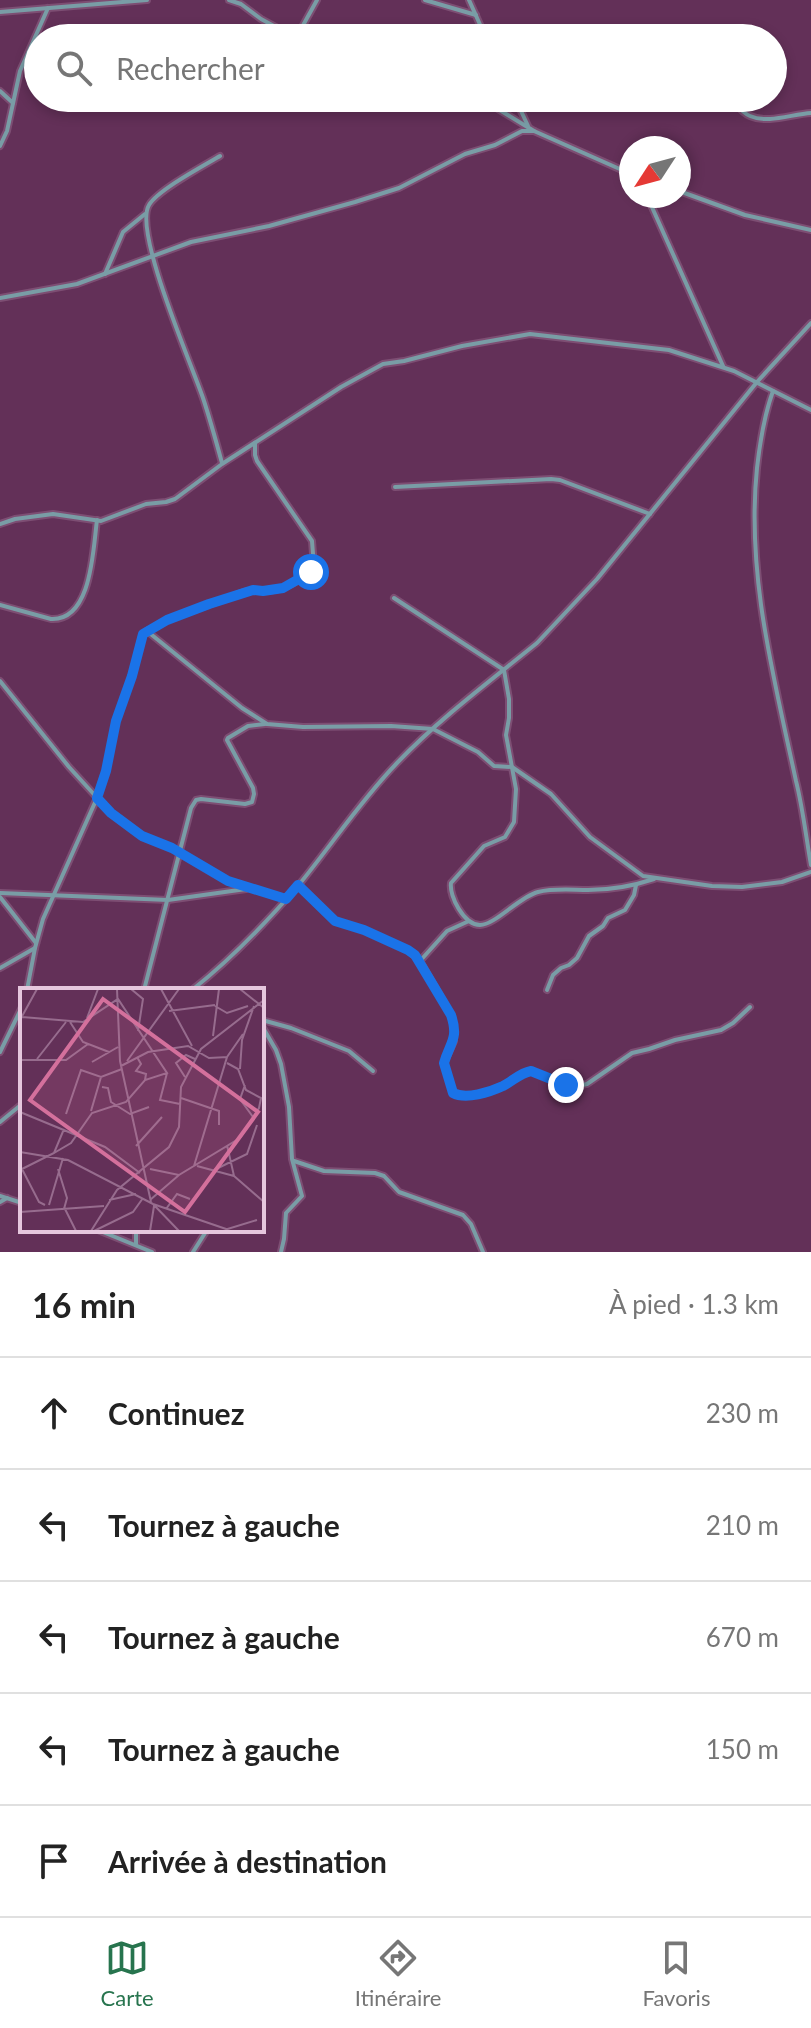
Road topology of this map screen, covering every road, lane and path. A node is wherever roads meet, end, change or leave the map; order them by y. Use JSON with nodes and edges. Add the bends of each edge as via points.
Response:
{"nodes":[{"id":1,"x":59,"y":0,"type":"edge"},
{"id":2,"x":147,"y":0,"type":"edge"},
{"id":3,"x":229,"y":0,"type":"edge"},
{"id":4,"x":317,"y":0,"type":"edge"},
{"id":5,"x":425,"y":0,"type":"edge"},
{"id":6,"x":469,"y":0,"type":"edge"},
{"id":7,"x":48,"y":8,"type":"junction"},
{"id":8,"x":56,"y":8,"type":"junction"},
{"id":9,"x":0,"y":12,"type":"edge"},
{"id":10,"x":476,"y":15,"type":"junction"},
{"id":11,"x":41,"y":24,"type":"edge"},
{"id":12,"x":270,"y":24,"type":"edge"},
{"id":13,"x":304,"y":24,"type":"edge"},
{"id":14,"x":480,"y":24,"type":"edge"},
{"id":15,"x":24,"y":62,"type":"edge"},
{"id":16,"x":0,"y":91,"type":"edge"},
{"id":17,"x":13,"y":103,"type":"junction"},
{"id":18,"x":502,"y":112,"type":"edge"},
{"id":19,"x":522,"y":112,"type":"edge"},
{"id":20,"x":744,"y":112,"type":"edge"},
{"id":21,"x":811,"y":113,"type":"edge"},
{"id":22,"x":531,"y":130,"type":"junction"},
{"id":23,"x":0,"y":146,"type":"edge"},
{"id":24,"x":220,"y":156,"type":"dead end"},
{"id":25,"x":619,"y":169,"type":"edge"},
{"id":26,"x":691,"y":195,"type":"edge"},
{"id":27,"x":652,"y":208,"type":"edge"},
{"id":28,"x":145,"y":214,"type":"junction"},
{"id":29,"x":811,"y":230,"type":"edge"},
{"id":30,"x":153,"y":256,"type":"junction"},
{"id":31,"x":104,"y":274,"type":"junction"},
{"id":32,"x":0,"y":298,"type":"edge"},
{"id":33,"x":811,"y":323,"type":"edge"},
{"id":34,"x":723,"y":366,"type":"junction"},
{"id":35,"x":757,"y":382,"type":"junction"},
{"id":36,"x":773,"y":391,"type":"junction"},
{"id":37,"x":811,"y":410,"type":"edge"},
{"id":38,"x":255,"y":443,"type":"junction"},
{"id":39,"x":222,"y":464,"type":"junction"},
{"id":40,"x":395,"y":487,"type":"dead end"},
{"id":41,"x":650,"y":514,"type":"junction"},
{"id":42,"x":97,"y":520,"type":"junction"},
{"id":43,"x":0,"y":524,"type":"edge"},
{"id":44,"x":394,"y":598,"type":"dead end"},
{"id":45,"x":0,"y":605,"type":"edge"},
{"id":46,"x":147,"y":631,"type":"junction"},
{"id":47,"x":504,"y":670,"type":"junction"},
{"id":48,"x":0,"y":681,"type":"edge"},
{"id":49,"x":267,"y":724,"type":"junction"},
{"id":50,"x":433,"y":729,"type":"junction"},
{"id":51,"x":512,"y":767,"type":"junction"},
{"id":52,"x":97,"y":798,"type":"junction"},
{"id":53,"x":179,"y":852,"type":"junction"},
{"id":54,"x":811,"y":865,"type":"edge"},
{"id":55,"x":811,"y":872,"type":"edge"},
{"id":56,"x":656,"y":879,"type":"junction"},
{"id":57,"x":298,"y":885,"type":"junction"},
{"id":58,"x":636,"y":885,"type":"junction"},
{"id":59,"x":248,"y":889,"type":"junction"},
{"id":60,"x":0,"y":895,"type":"edge"},
{"id":61,"x":52,"y":896,"type":"junction"},
{"id":62,"x":286,"y":899,"type":"junction"},
{"id":63,"x":168,"y":900,"type":"junction"},
{"id":64,"x":469,"y":921,"type":"junction"},
{"id":65,"x":35,"y":946,"type":"junction"},
{"id":66,"x":420,"y":961,"type":"junction"},
{"id":67,"x":0,"y":968,"type":"edge"},
{"id":68,"x":27,"y":988,"type":"edge"},
{"id":69,"x":145,"y":988,"type":"edge"},
{"id":70,"x":194,"y":988,"type":"edge"},
{"id":71,"x":547,"y":990,"type":"dead end"},
{"id":72,"x":750,"y":1007,"type":"dead end"},
{"id":73,"x":20,"y":1011,"type":"edge"},
{"id":74,"x":264,"y":1023,"type":"edge"},
{"id":75,"x":264,"y":1027,"type":"edge"},
{"id":76,"x":0,"y":1052,"type":"edge"},
{"id":77,"x":373,"y":1071,"type":"dead end"},
{"id":78,"x":20,"y":1106,"type":"edge"},
{"id":79,"x":0,"y":1122,"type":"edge"},
{"id":80,"x":293,"y":1161,"type":"junction"},
{"id":81,"x":0,"y":1196,"type":"edge"},
{"id":82,"x":7,"y":1198,"type":"junction"},
{"id":83,"x":0,"y":1202,"type":"edge"},
{"id":84,"x":20,"y":1202,"type":"edge"},
{"id":85,"x":103,"y":1232,"type":"edge"},
{"id":86,"x":136,"y":1232,"type":"edge"},
{"id":87,"x":206,"y":1232,"type":"edge"},
{"id":88,"x":136,"y":1244,"type":"junction"},
{"id":89,"x":152,"y":1252,"type":"edge"},
{"id":90,"x":193,"y":1252,"type":"edge"},
{"id":91,"x":281,"y":1252,"type":"edge"},
{"id":92,"x":483,"y":1252,"type":"edge"}],
"edges":[{"from":1,"to":8,"type":"street"},
{"from":2,"to":8,"type":"street"},
{"from":3,"to":12,"type":"street"},
{"from":4,"to":13,"type":"street"},
{"from":5,"to":10,"type":"street"},
{"from":6,"to":10,"type":"street"},
{"from":7,"to":8,"type":"street"},
{"from":7,"to":9,"type":"street"},
{"from":7,"to":11,"type":"street"},
{"from":10,"to":14,"type":"street"},
{"from":15,"to":17,"type":"street"},
{"from":16,"to":17,"type":"street"},
{"from":17,"to":23,"type":"street"},
{"from":18,"to":22,"type":"street"},
{"from":19,"to":22,"type":"street"},
{"from":20,"to":21,"type":"street","via":[[755,118]]},
{"from":22,"to":25,"type":"street"},
{"from":22,"to":30,"type":"street","via":[[465,154],[399,188]]},
{"from":24,"to":28,"type":"street","via":[[157,195]]},
{"from":26,"to":29,"type":"street"},
{"from":27,"to":34,"type":"street"},
{"from":28,"to":30,"type":"street"},
{"from":28,"to":31,"type":"street","via":[[123,232]]},
{"from":30,"to":31,"type":"street"},
{"from":30,"to":39,"type":"street"},
{"from":31,"to":32,"type":"street"},
{"from":33,"to":35,"type":"street"},
{"from":34,"to":35,"type":"street"},
{"from":34,"to":38,"type":"street","via":[[669,350],[530,334],[383,364]]},
{"from":35,"to":36,"type":"street"},
{"from":35,"to":41,"type":"street"},
{"from":36,"to":37,"type":"street"},
{"from":36,"to":54,"type":"street","via":[[755,488],[755,561]]},
{"from":38,"to":39,"type":"street"},
{"from":38,"to":46,"type":"street","via":[[257,461],[312,541],[314,567],[283,588],[244,592]]},
{"from":39,"to":42,"type":"street","via":[[175,499]]},
{"from":40,"to":41,"type":"street","via":[[551,479]]},
{"from":41,"to":47,"type":"street","via":[[549,632]]},
{"from":42,"to":43,"type":"street","via":[[53,514]]},
{"from":42,"to":45,"type":"street","via":[[84,597],[69,613],[59,620]]},
{"from":44,"to":47,"type":"street"},
{"from":46,"to":49,"type":"street"},
{"from":46,"to":52,"type":"street"},
{"from":47,"to":50,"type":"street"},
{"from":47,"to":51,"type":"street"},
{"from":48,"to":52,"type":"street"},
{"from":49,"to":50,"type":"street"},
{"from":49,"to":53,"type":"street","via":[[248,726],[227,740],[253,788],[252,802],[196,800]]},
{"from":50,"to":51,"type":"street","via":[[494,766]]},
{"from":50,"to":57,"type":"street","via":[[370,793]]},
{"from":51,"to":56,"type":"street","via":[[551,794],[590,837],[636,872]]},
{"from":51,"to":64,"type":"street","via":[[512,827],[503,839],[484,846],[450,886],[454,902]]},
{"from":52,"to":53,"type":"street","via":[[142,836]]},
{"from":52,"to":61,"type":"street"},
{"from":53,"to":59,"type":"street"},
{"from":53,"to":63,"type":"street"},
{"from":55,"to":56,"type":"street","via":[[742,887]]},
{"from":56,"to":58,"type":"street"},
{"from":57,"to":62,"type":"street"},
{"from":57,"to":66,"type":"street","via":[[335,921],[408,950]]},
{"from":58,"to":64,"type":"street","via":[[540,891],[484,924]]},
{"from":58,"to":71,"type":"street","via":[[625,910],[589,936],[577,958],[553,975]]},
{"from":59,"to":62,"type":"street"},
{"from":59,"to":63,"type":"street"},
{"from":60,"to":61,"type":"street"},
{"from":60,"to":65,"type":"street"},
{"from":61,"to":63,"type":"street"},
{"from":61,"to":65,"type":"street"},
{"from":62,"to":70,"type":"street"},
{"from":63,"to":69,"type":"street"},
{"from":64,"to":66,"type":"street","via":[[447,931]]},
{"from":65,"to":67,"type":"street"},
{"from":65,"to":68,"type":"street"},
{"from":66,"to":72,"type":"street","via":[[451,1015],[454,1041],[444,1063],[453,1093],[460,1096],[503,1086],[526,1071],[566,1085],[587,1084],[632,1053],[721,1030]]},
{"from":73,"to":76,"type":"street"},
{"from":74,"to":77,"type":"street","via":[[349,1051]]},
{"from":75,"to":80,"type":"street","via":[[281,1064]]},
{"from":78,"to":79,"type":"street"},
{"from":80,"to":91,"type":"street","via":[[302,1196],[286,1213]]},
{"from":80,"to":92,"type":"street","via":[[324,1171],[384,1176],[403,1194],[463,1215]]},
{"from":81,"to":82,"type":"street"},
{"from":82,"to":83,"type":"street"},
{"from":82,"to":84,"type":"street"},
{"from":85,"to":88,"type":"street"},
{"from":86,"to":88,"type":"street"},
{"from":87,"to":90,"type":"street"},
{"from":88,"to":89,"type":"street"}]}
